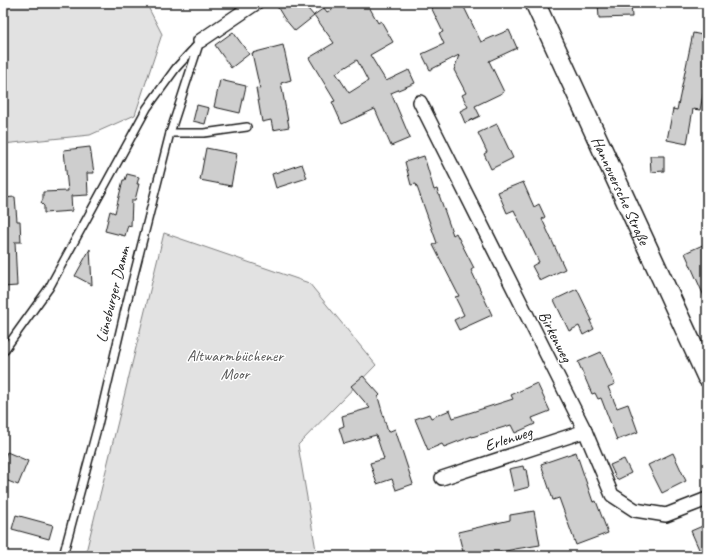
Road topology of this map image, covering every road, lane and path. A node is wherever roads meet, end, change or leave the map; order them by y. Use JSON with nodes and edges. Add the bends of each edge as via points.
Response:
{"nodes":[{"id":1,"x":256,"y":3,"type":"edge"},
{"id":2,"x":535,"y":3,"type":"edge"},
{"id":3,"x":200,"y":41,"type":"junction"},
{"id":4,"x":420,"y":102,"type":"dead end"},
{"id":5,"x":247,"y":127,"type":"dead end"},
{"id":6,"x":170,"y":132,"type":"junction"},
{"id":7,"x":3,"y":352,"type":"edge"},
{"id":8,"x":707,"y":377,"type":"edge"},
{"id":9,"x":585,"y":431,"type":"junction"},
{"id":10,"x":442,"y":478,"type":"dead end"},
{"id":11,"x":707,"y":499,"type":"edge"},
{"id":12,"x":63,"y":556,"type":"edge"}],
"edges":[{"from":1,"to":3,"type":"street"},
{"from":2,"to":8,"type":"main road","name":"Hannoversche Straße"},
{"from":3,"to":6,"type":"lane","name":"Lüneburger Damm"},
{"from":3,"to":7,"type":"lane","via":[[146,108],[49,288]]},
{"from":4,"to":9,"type":"street","name":"Birkenweg"},
{"from":5,"to":6,"type":"lane","via":[[204,132]]},
{"from":6,"to":12,"type":"lane","name":"Lüneburger Damm"},
{"from":9,"to":10,"type":"street","name":"Erlenweg"},
{"from":9,"to":11,"type":"street","name":"Birkenweg","via":[[612,495],[635,510],[666,516]]}]}
